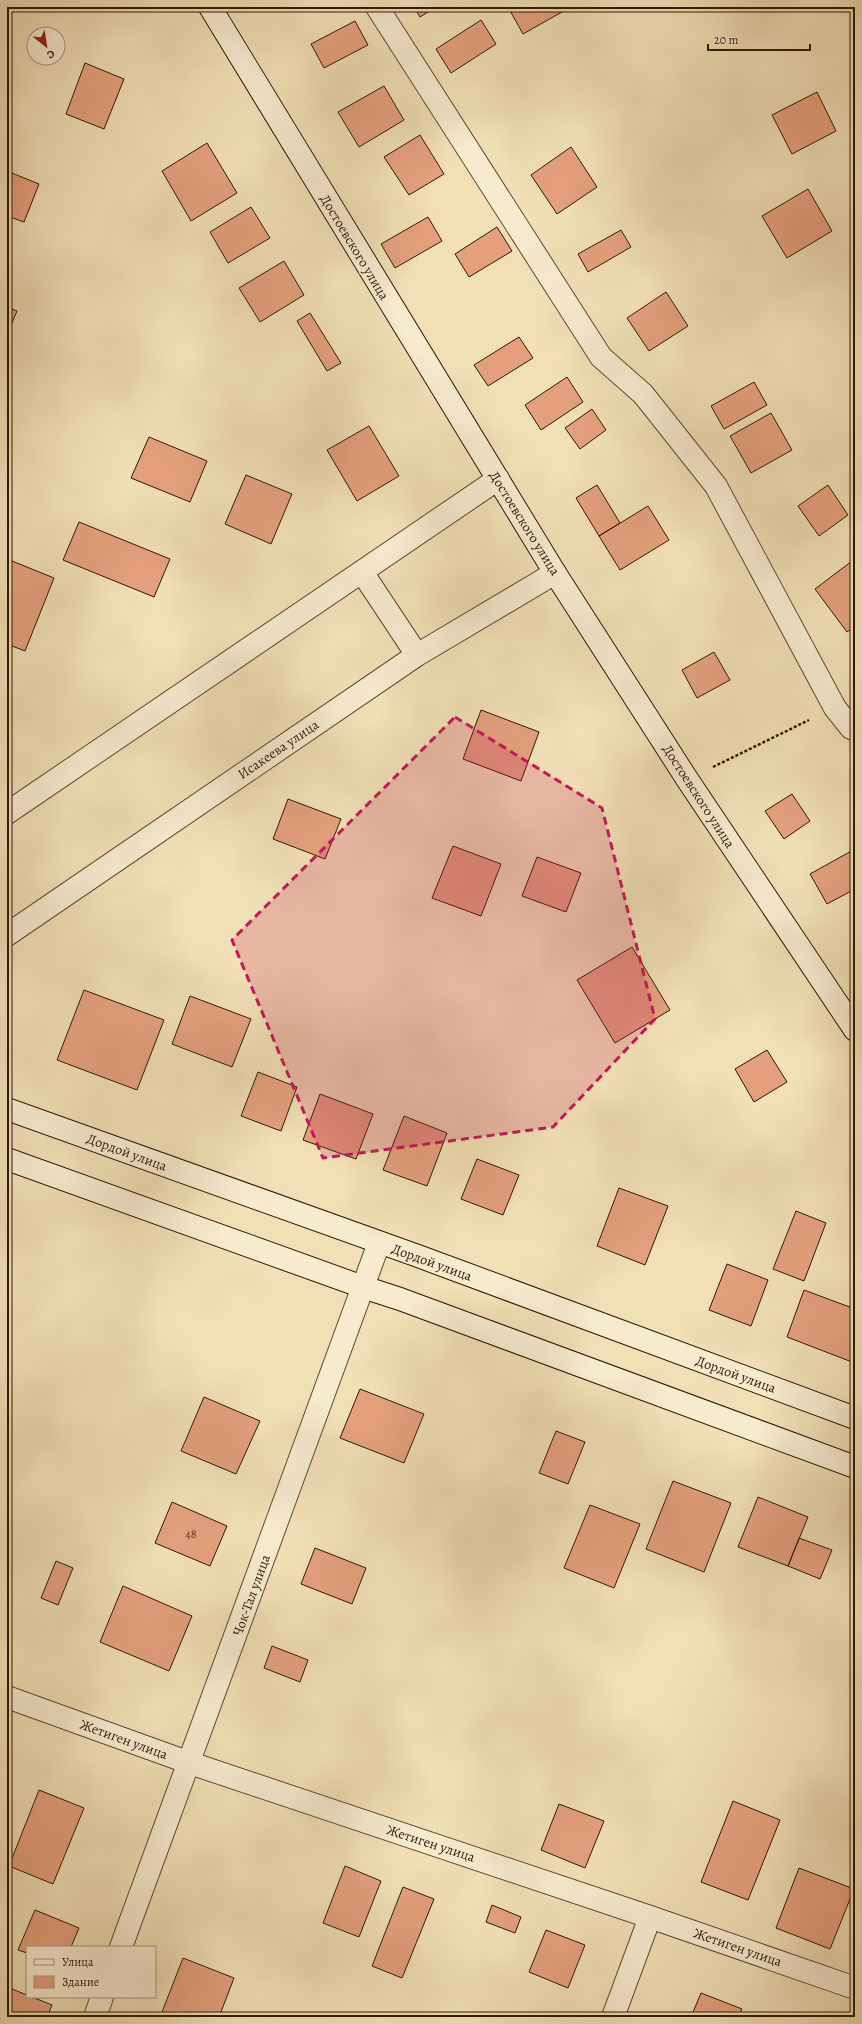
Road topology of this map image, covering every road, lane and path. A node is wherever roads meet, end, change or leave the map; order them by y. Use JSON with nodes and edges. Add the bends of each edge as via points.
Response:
{"nodes":[{"id":1,"x":210,"y":7,"type":"edge"},
{"id":2,"x":377,"y":7,"type":"edge"},
{"id":3,"x":498,"y":479,"type":"junction"},
{"id":4,"x":362,"y":572,"type":"junction"},
{"id":5,"x":555,"y":573,"type":"junction"},
{"id":6,"x":417,"y":654,"type":"junction"},
{"id":7,"x":835,"y":708,"type":"junction"},
{"id":8,"x":855,"y":729,"type":"edge"},
{"id":9,"x":687,"y":779,"type":"junction"},
{"id":10,"x":7,"y":813,"type":"edge"},
{"id":11,"x":7,"y":935,"type":"edge"},
{"id":12,"x":855,"y":1030,"type":"edge"},
{"id":13,"x":7,"y":1109,"type":"edge"},
{"id":14,"x":7,"y":1159,"type":"edge"},
{"id":15,"x":379,"y":1243,"type":"junction"},
{"id":16,"x":363,"y":1287,"type":"junction"},
{"id":17,"x":855,"y":1418,"type":"edge"},
{"id":18,"x":855,"y":1467,"type":"edge"},
{"id":19,"x":7,"y":1697,"type":"edge"},
{"id":20,"x":190,"y":1763,"type":"junction"},
{"id":21,"x":650,"y":1917,"type":"junction"},
{"id":22,"x":121,"y":1946,"type":"edge"},
{"id":23,"x":855,"y":1988,"type":"edge"},
{"id":24,"x":102,"y":1998,"type":"edge"},
{"id":25,"x":95,"y":2017,"type":"edge"},
{"id":26,"x":613,"y":2017,"type":"edge"}],
"edges":[{"from":1,"to":3,"type":"street","name":"Достоевского улица"},
{"from":2,"to":7,"type":"street","via":[[601,357],[644,394],[716,486]]},
{"from":3,"to":4,"type":"street"},
{"from":3,"to":5,"type":"street","name":"Достоевского улица"},
{"from":4,"to":6,"type":"street"},
{"from":4,"to":10,"type":"street"},
{"from":5,"to":6,"type":"street","name":"Исакеева улица"},
{"from":5,"to":9,"type":"street","name":"Достоевского улица"},
{"from":6,"to":11,"type":"street","name":"Исакеева улица"},
{"from":7,"to":8,"type":"street","via":[[851,728]]},
{"from":7,"to":9,"type":"path"},
{"from":9,"to":12,"type":"street","name":"Достоевского улица"},
{"from":13,"to":15,"type":"street","name":"Дордой улица"},
{"from":14,"to":16,"type":"street"},
{"from":15,"to":16,"type":"street","name":"Чок-Тал улица"},
{"from":15,"to":17,"type":"street","name":"Дордой улица"},
{"from":16,"to":18,"type":"street"},
{"from":16,"to":20,"type":"street","name":"Чок-Тал улица"},
{"from":19,"to":20,"type":"street","name":"Жетиген улица"},
{"from":20,"to":21,"type":"street","name":"Жетиген улица"},
{"from":20,"to":22,"type":"street","name":"Чок-Тал улица"},
{"from":21,"to":23,"type":"street","name":"Жетиген улица"},
{"from":21,"to":26,"type":"street"},
{"from":24,"to":25,"type":"street"}]}
